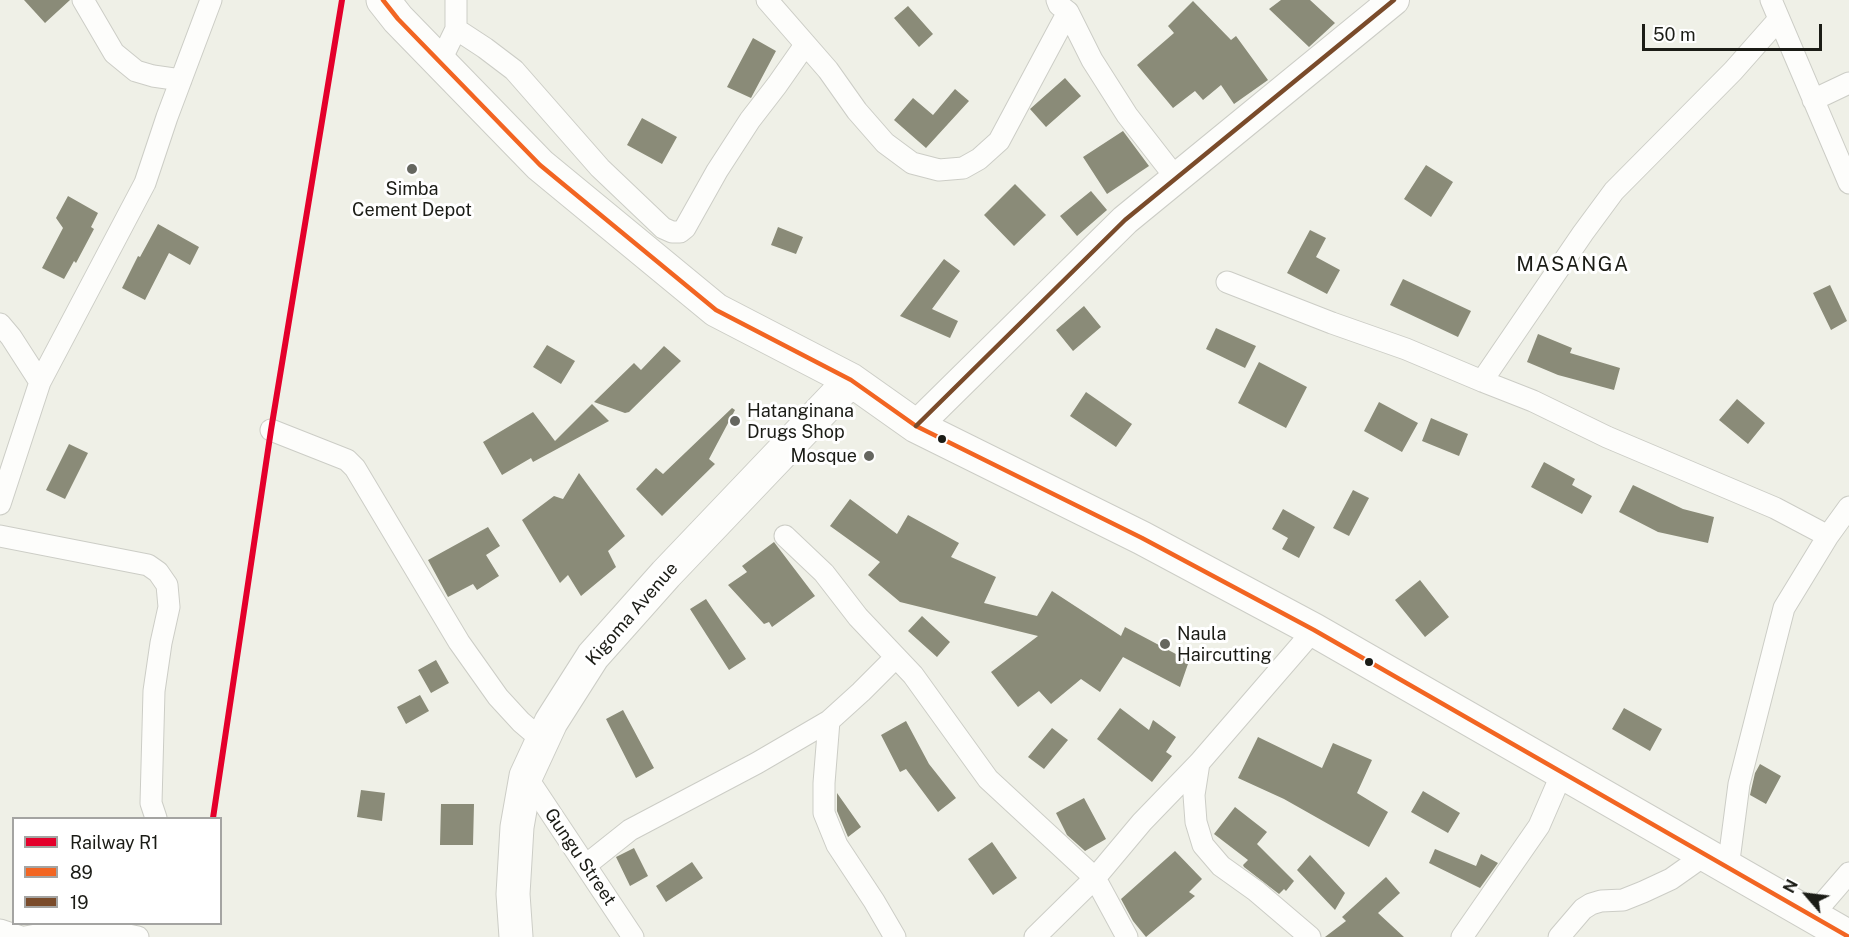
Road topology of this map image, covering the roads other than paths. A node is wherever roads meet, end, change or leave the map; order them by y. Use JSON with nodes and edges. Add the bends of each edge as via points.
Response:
{"nodes":[{"id":1,"x":83,"y":0,"type":"edge"},
{"id":2,"x":211,"y":0,"type":"edge"},
{"id":3,"x":383,"y":0,"type":"edge"},
{"id":4,"x":456,"y":0,"type":"edge"},
{"id":5,"x":767,"y":0,"type":"edge"},
{"id":6,"x":1394,"y":0,"type":"edge"},
{"id":7,"x":1061,"y":4,"type":"edge"},
{"id":8,"x":1775,"y":10,"type":"edge"},
{"id":9,"x":456,"y":29,"type":"junction"},
{"id":10,"x":805,"y":45,"type":"junction"},
{"id":11,"x":440,"y":62,"type":"junction"},
{"id":12,"x":180,"y":80,"type":"junction"},
{"id":13,"x":1849,"y":83,"type":"edge"},
{"id":14,"x":1813,"y":100,"type":"junction"},
{"id":15,"x":1176,"y":178,"type":"junction"},
{"id":16,"x":1849,"y":183,"type":"edge"},
{"id":17,"x":1227,"y":282,"type":"dead end"},
{"id":18,"x":0,"y":324,"type":"edge"},
{"id":19,"x":851,"y":380,"type":"junction"},
{"id":20,"x":1482,"y":381,"type":"junction"},
{"id":21,"x":40,"y":382,"type":"junction"},
{"id":22,"x":916,"y":426,"type":"junction"},
{"id":23,"x":271,"y":430,"type":"dead end"},
{"id":24,"x":0,"y":504,"type":"edge"},
{"id":25,"x":1849,"y":507,"type":"edge"},
{"id":26,"x":0,"y":536,"type":"edge"},
{"id":27,"x":785,"y":536,"type":"dead end"},
{"id":28,"x":1828,"y":536,"type":"junction"},
{"id":29,"x":1314,"y":630,"type":"junction"},
{"id":30,"x":895,"y":658,"type":"junction"},
{"id":31,"x":829,"y":721,"type":"junction"},
{"id":32,"x":542,"y":740,"type":"junction"},
{"id":33,"x":1199,"y":763,"type":"junction"},
{"id":34,"x":1562,"y":773,"type":"junction"},
{"id":35,"x":526,"y":776,"type":"junction"},
{"id":36,"x":156,"y":817,"type":"edge"},
{"id":37,"x":1716,"y":862,"type":"junction"},
{"id":38,"x":586,"y":865,"type":"junction"},
{"id":39,"x":1849,"y":873,"type":"edge"},
{"id":40,"x":1095,"y":878,"type":"junction"},
{"id":41,"x":1812,"y":916,"type":"junction"},
{"id":42,"x":0,"y":930,"type":"edge"},
{"id":43,"x":28,"y":937,"type":"edge"},
{"id":44,"x":138,"y":937,"type":"edge"},
{"id":45,"x":516,"y":937,"type":"edge"},
{"id":46,"x":633,"y":937,"type":"edge"},
{"id":47,"x":895,"y":937,"type":"edge"},
{"id":48,"x":1035,"y":937,"type":"edge"},
{"id":49,"x":1127,"y":937,"type":"edge"},
{"id":50,"x":1310,"y":937,"type":"edge"},
{"id":51,"x":1462,"y":937,"type":"edge"},
{"id":52,"x":1559,"y":937,"type":"edge"},
{"id":53,"x":1849,"y":937,"type":"edge"}],
"edges":[{"from":1,"to":12,"type":"street","via":[[114,53],[131,68]]},
{"from":2,"to":12,"type":"street"},
{"from":3,"to":11,"type":"main road"},
{"from":4,"to":9,"type":"street"},
{"from":5,"to":10,"type":"street"},
{"from":6,"to":15,"type":"main road"},
{"from":7,"to":10,"type":"street","via":[[999,141],[963,168],[939,170],[912,163],[885,143]]},
{"from":7,"to":15,"type":"street","via":[[1127,115]]},
{"from":8,"to":14,"type":"street"},
{"from":8,"to":20,"type":"street","via":[[1733,71],[1614,191]]},
{"from":9,"to":10,"type":"street","via":[[514,70],[600,168],[672,232],[685,228],[737,140]]},
{"from":9,"to":11,"type":"street"},
{"from":11,"to":19,"type":"main road","via":[[540,165],[716,310]]},
{"from":12,"to":21,"type":"street","via":[[145,183]]},
{"from":13,"to":14,"type":"street"},
{"from":14,"to":16,"type":"street"},
{"from":15,"to":22,"type":"main road","via":[[1125,220]]},
{"from":17,"to":20,"type":"street","via":[[1406,348]]},
{"from":18,"to":21,"type":"street"},
{"from":19,"to":22,"type":"main road"},
{"from":19,"to":32,"type":"main road","name":"Kigoma Avenue","via":[[593,656]]},
{"from":20,"to":28,"type":"street","via":[[1774,508]]},
{"from":21,"to":24,"type":"street"},
{"from":22,"to":29,"type":"main road","via":[[1142,538]]},
{"from":23,"to":32,"type":"street","via":[[347,460],[355,468],[459,642],[498,697]]},
{"from":25,"to":28,"type":"street"},
{"from":26,"to":36,"type":"street","via":[[148,565],[166,585],[169,607],[154,691],[152,803]]},
{"from":27,"to":30,"type":"street","via":[[824,573]]},
{"from":28,"to":37,"type":"street","via":[[1784,608]]},
{"from":29,"to":33,"type":"street"},
{"from":29,"to":34,"type":"main road"},
{"from":30,"to":31,"type":"street"},
{"from":30,"to":40,"type":"street","via":[[913,675],[988,779]]},
{"from":31,"to":38,"type":"street","via":[[630,830]]},
{"from":31,"to":47,"type":"street","via":[[824,813],[837,845]]},
{"from":32,"to":35,"type":"main road","name":"Kigoma Avenue"},
{"from":33,"to":40,"type":"street"},
{"from":33,"to":50,"type":"street","via":[[1194,795],[1203,845],[1221,866]]},
{"from":34,"to":37,"type":"main road"},
{"from":34,"to":51,"type":"street","via":[[1524,851]]},
{"from":35,"to":38,"type":"street","name":"Gungu Street"},
{"from":35,"to":45,"type":"main road","name":"Kigoma Avenue","via":[[516,838]]},
{"from":37,"to":41,"type":"main road"},
{"from":37,"to":52,"type":"street","via":[[1623,900],[1591,904]]},
{"from":38,"to":46,"type":"street","name":"Gungu Street"},
{"from":39,"to":41,"type":"street"},
{"from":40,"to":48,"type":"street"},
{"from":40,"to":49,"type":"street"},
{"from":41,"to":53,"type":"main road"},
{"from":42,"to":43,"type":"street"},
{"from":43,"to":44,"type":"street","via":[[69,929],[104,930]]}]}
